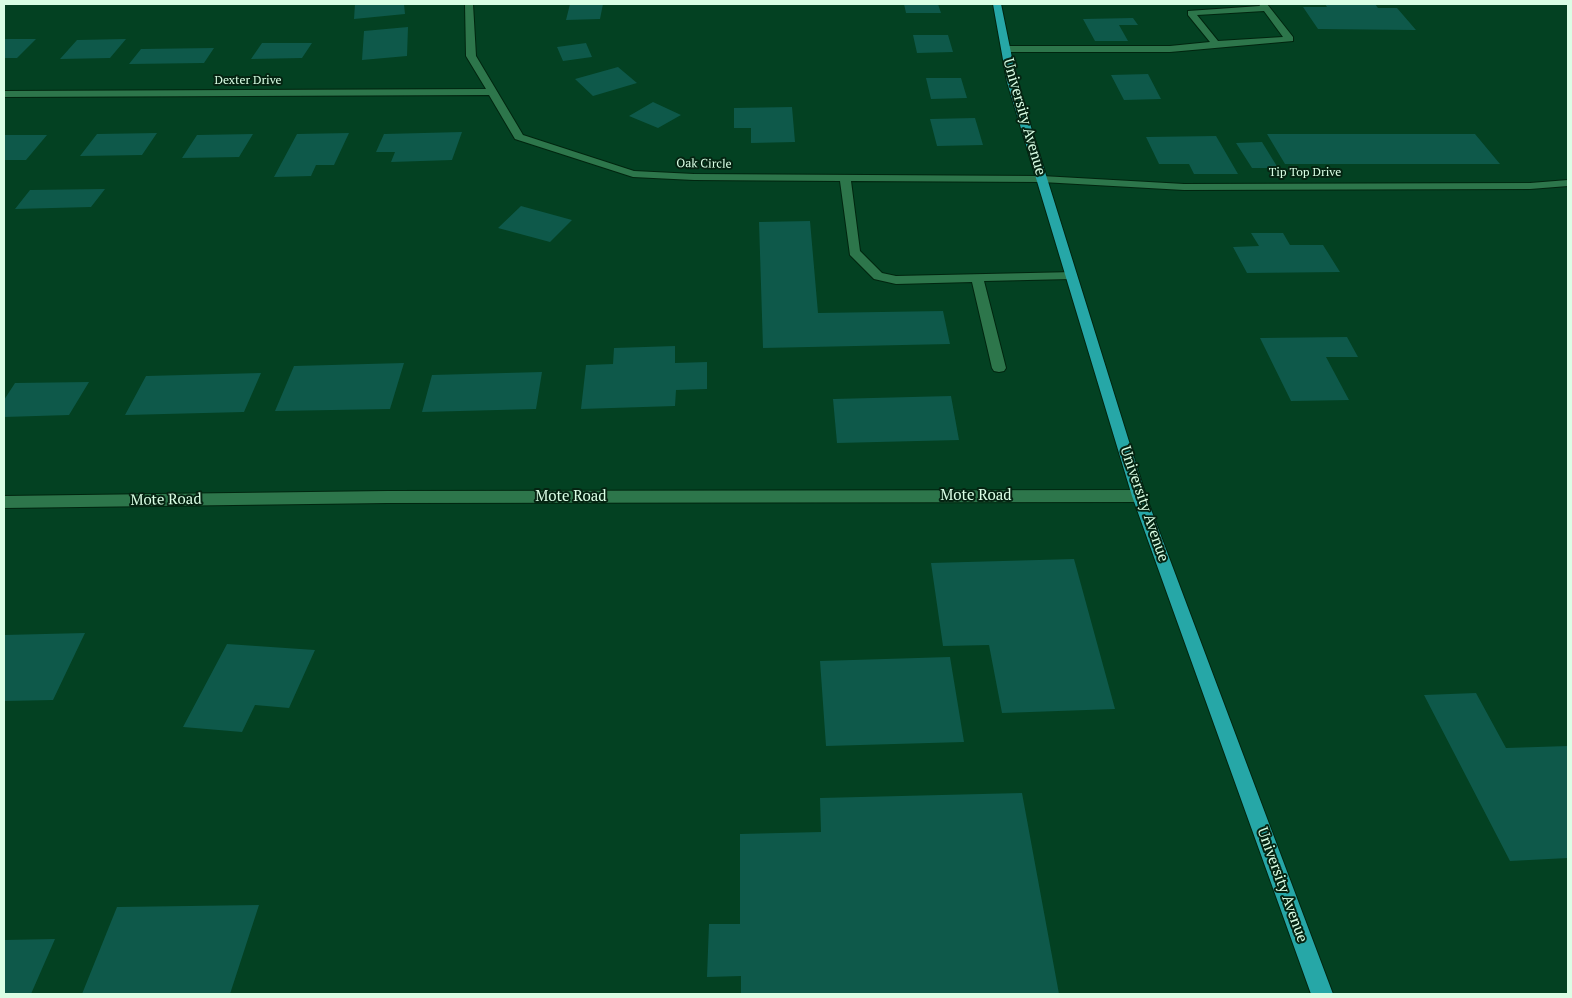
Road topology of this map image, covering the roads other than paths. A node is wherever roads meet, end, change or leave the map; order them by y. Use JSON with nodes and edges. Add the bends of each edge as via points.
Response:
{"nodes":[{"id":1,"x":469,"y":4,"type":"edge"},
{"id":2,"x":996,"y":4,"type":"edge"},
{"id":3,"x":1265,"y":6,"type":"edge"},
{"id":4,"x":1216,"y":44,"type":"junction"},
{"id":5,"x":1006,"y":49,"type":"junction"},
{"id":6,"x":492,"y":92,"type":"junction"},
{"id":7,"x":4,"y":94,"type":"edge"},
{"id":8,"x":845,"y":178,"type":"junction"},
{"id":9,"x":1042,"y":179,"type":"junction"},
{"id":10,"x":1568,"y":183,"type":"edge"},
{"id":11,"x":1071,"y":275,"type":"junction"},
{"id":12,"x":978,"y":278,"type":"junction"},
{"id":13,"x":998,"y":368,"type":"dead end"},
{"id":14,"x":1139,"y":496,"type":"junction"},
{"id":15,"x":4,"y":502,"type":"edge"},
{"id":16,"x":1322,"y":994,"type":"edge"}],
"edges":[{"from":1,"to":6,"type":"street","name":"Oak Circle","via":[[471,56]]},
{"from":2,"to":5,"type":"main road","name":"University Avenue"},
{"from":3,"to":4,"type":"street","via":[[1191,13]]},
{"from":3,"to":4,"type":"street","via":[[1290,39]]},
{"from":4,"to":5,"type":"street","via":[[1170,49]]},
{"from":5,"to":9,"type":"main road","name":"University Avenue","via":[[1012,82]]},
{"from":6,"to":7,"type":"street","name":"Dexter Drive"},
{"from":6,"to":8,"type":"street","name":"Oak Circle","via":[[519,137],[633,174]]},
{"from":8,"to":9,"type":"street","name":"Oak Circle"},
{"from":8,"to":12,"type":"street","via":[[854,252],[878,276],[896,280]]},
{"from":9,"to":10,"type":"street","name":"Tip Top Drive","via":[[1184,187],[1530,186]]},
{"from":9,"to":11,"type":"main road","name":"University Avenue"},
{"from":11,"to":12,"type":"street"},
{"from":11,"to":14,"type":"main road","name":"University Avenue"},
{"from":12,"to":13,"type":"street"},
{"from":14,"to":15,"type":"street","name":"Mote Road","via":[[387,497]]},
{"from":14,"to":16,"type":"main road","name":"University Avenue"}]}
